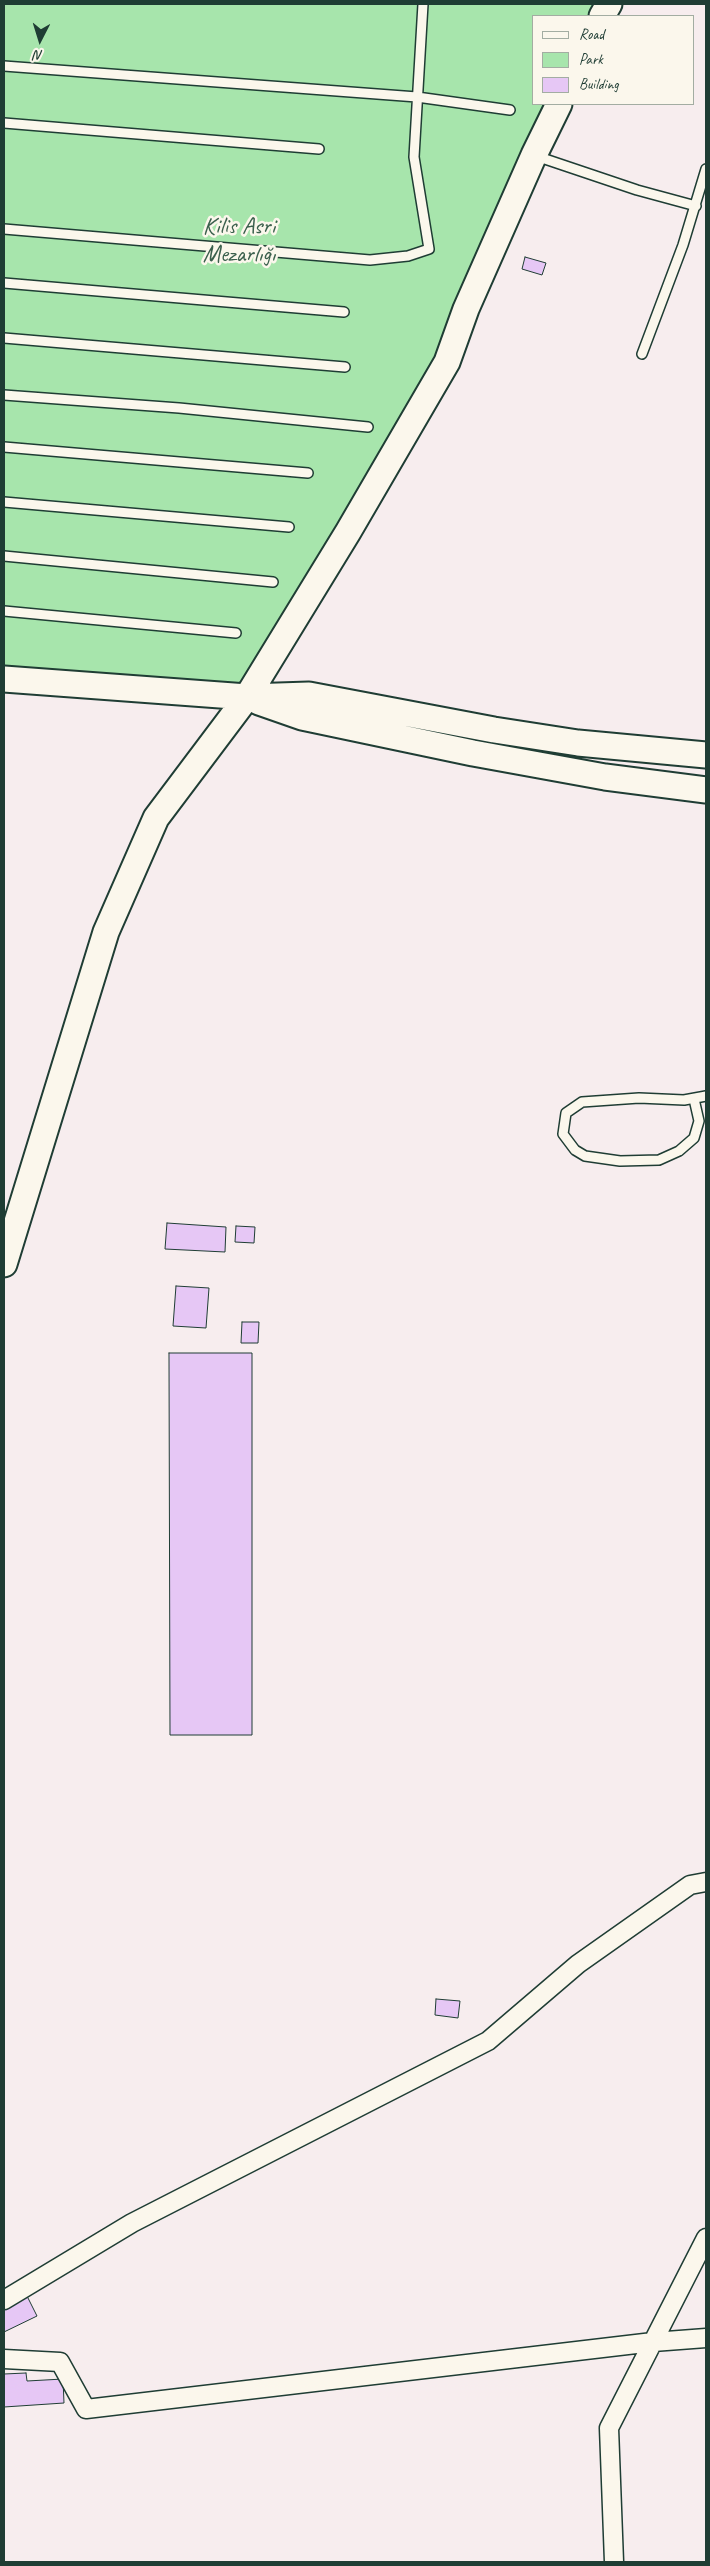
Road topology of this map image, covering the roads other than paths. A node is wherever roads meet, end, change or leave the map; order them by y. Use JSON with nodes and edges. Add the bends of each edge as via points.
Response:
{"nodes":[{"id":1,"x":423,"y":4,"type":"edge"},
{"id":2,"x":4,"y":66,"type":"edge"},
{"id":3,"x":417,"y":97,"type":"junction"},
{"id":4,"x":559,"y":105,"type":"edge"},
{"id":5,"x":510,"y":110,"type":"dead end"},
{"id":6,"x":4,"y":123,"type":"edge"},
{"id":7,"x":319,"y":148,"type":"dead end"},
{"id":8,"x":534,"y":155,"type":"junction"},
{"id":9,"x":706,"y":168,"type":"edge"},
{"id":10,"x":696,"y":206,"type":"junction"},
{"id":11,"x":4,"y":229,"type":"edge"},
{"id":12,"x":4,"y":283,"type":"edge"},
{"id":13,"x":344,"y":312,"type":"dead end"},
{"id":14,"x":4,"y":338,"type":"edge"},
{"id":15,"x":642,"y":354,"type":"dead end"},
{"id":16,"x":345,"y":367,"type":"dead end"},
{"id":17,"x":4,"y":396,"type":"edge"},
{"id":18,"x":368,"y":427,"type":"dead end"},
{"id":19,"x":4,"y":447,"type":"edge"},
{"id":20,"x":308,"y":473,"type":"dead end"},
{"id":21,"x":4,"y":502,"type":"edge"},
{"id":22,"x":289,"y":527,"type":"dead end"},
{"id":23,"x":4,"y":556,"type":"edge"},
{"id":24,"x":273,"y":582,"type":"dead end"},
{"id":25,"x":4,"y":611,"type":"edge"},
{"id":26,"x":236,"y":633,"type":"dead end"},
{"id":27,"x":4,"y":679,"type":"edge"},
{"id":28,"x":247,"y":697,"type":"junction"},
{"id":29,"x":706,"y":756,"type":"edge"},
{"id":30,"x":706,"y":790,"type":"edge"},
{"id":31,"x":706,"y":1096,"type":"edge"},
{"id":32,"x":694,"y":1099,"type":"junction"},
{"id":33,"x":4,"y":1264,"type":"edge"},
{"id":34,"x":706,"y":1882,"type":"edge"},
{"id":35,"x":706,"y":2238,"type":"edge"},
{"id":36,"x":4,"y":2300,"type":"edge"},
{"id":37,"x":706,"y":2338,"type":"edge"},
{"id":38,"x":653,"y":2342,"type":"junction"},
{"id":39,"x":4,"y":2359,"type":"edge"},
{"id":40,"x":614,"y":2562,"type":"edge"}],
"edges":[{"from":1,"to":3,"type":"lane"},
{"from":2,"to":3,"type":"lane"},
{"from":3,"to":5,"type":"lane"},
{"from":3,"to":11,"type":"lane","via":[[414,157],[429,249],[408,256],[370,260]]},
{"from":4,"to":8,"type":"street"},
{"from":6,"to":7,"type":"lane"},
{"from":8,"to":10,"type":"lane"},
{"from":8,"to":28,"type":"street","via":[[466,309],[447,362]]},
{"from":9,"to":10,"type":"lane"},
{"from":10,"to":15,"type":"lane"},
{"from":12,"to":13,"type":"lane"},
{"from":14,"to":16,"type":"lane"},
{"from":17,"to":18,"type":"lane","via":[[179,408]]},
{"from":19,"to":20,"type":"lane"},
{"from":21,"to":22,"type":"lane"},
{"from":23,"to":24,"type":"lane"},
{"from":25,"to":26,"type":"lane"},
{"from":27,"to":28,"type":"street"},
{"from":28,"to":29,"type":"street","via":[[309,695],[578,744]]},
{"from":28,"to":30,"type":"street","via":[[302,718],[473,753],[605,777]]},
{"from":28,"to":33,"type":"street","via":[[156,818],[106,932]]},
{"from":31,"to":32,"type":"lane"},
{"from":32,"to":32,"type":"lane","via":[[582,1102],[566,1113],[563,1134],[584,1156],[620,1161],[659,1160],[679,1152],[694,1138],[699,1120]]},
{"from":34,"to":36,"type":"street","via":[[690,1885],[578,1964],[488,2042],[132,2223]]},
{"from":35,"to":38,"type":"street"},
{"from":37,"to":38,"type":"street"},
{"from":38,"to":39,"type":"street","via":[[86,2409],[60,2362]]},
{"from":38,"to":40,"type":"street","via":[[609,2428]]}]}
